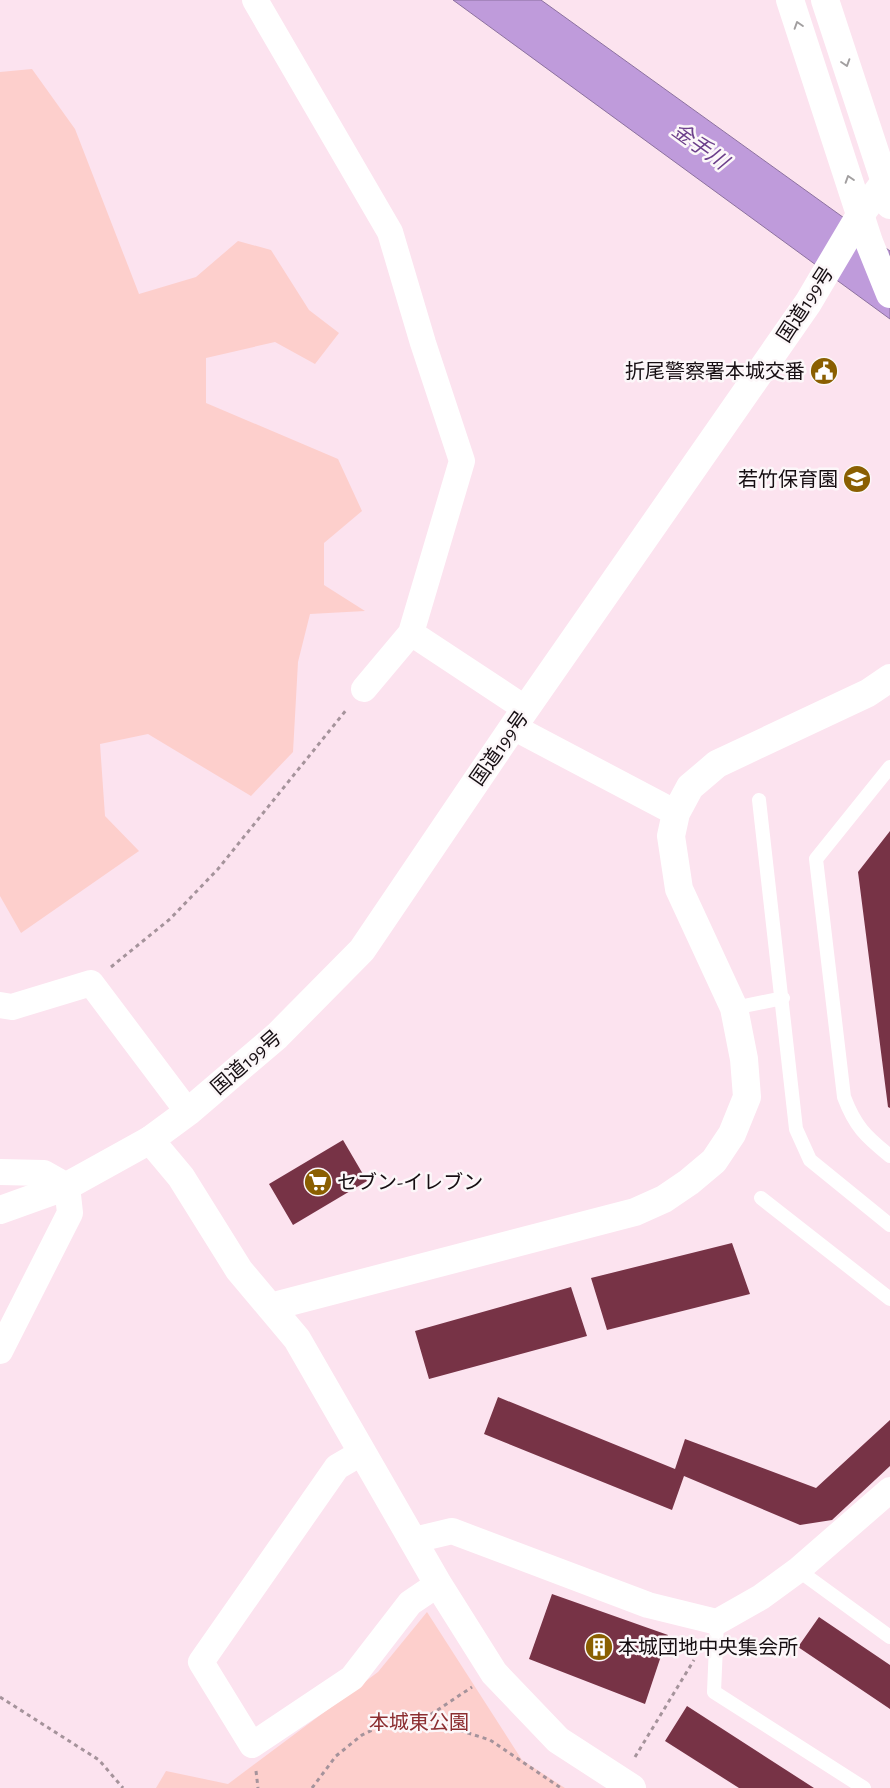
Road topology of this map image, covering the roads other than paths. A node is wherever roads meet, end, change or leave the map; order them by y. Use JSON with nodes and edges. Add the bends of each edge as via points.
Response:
{"nodes":[{"id":1,"x":255,"y":0,"type":"edge"},
{"id":2,"x":790,"y":0,"type":"edge"},
{"id":3,"x":825,"y":0,"type":"edge"},
{"id":4,"x":888,"y":187,"type":"edge"},
{"id":5,"x":860,"y":215,"type":"junction"},
{"id":6,"x":890,"y":294,"type":"edge"},
{"id":7,"x":411,"y":633,"type":"junction"},
{"id":8,"x":890,"y":678,"type":"edge"},
{"id":9,"x":364,"y":689,"type":"road end"},
{"id":10,"x":519,"y":718,"type":"junction"},
{"id":11,"x":890,"y":766,"type":"edge"},
{"id":12,"x":759,"y":800,"type":"dead end"},
{"id":13,"x":676,"y":813,"type":"junction"},
{"id":14,"x":783,"y":998,"type":"junction"},
{"id":15,"x":0,"y":1004,"type":"edge"},
{"id":16,"x":734,"y":1008,"type":"junction"},
{"id":17,"x":188,"y":1112,"type":"junction"},
{"id":18,"x":150,"y":1140,"type":"junction"},
{"id":19,"x":890,"y":1156,"type":"edge"},
{"id":20,"x":0,"y":1172,"type":"edge"},
{"id":21,"x":67,"y":1186,"type":"junction"},
{"id":22,"x":761,"y":1198,"type":"dead end"},
{"id":23,"x":0,"y":1210,"type":"edge"},
{"id":24,"x":890,"y":1225,"type":"edge"},
{"id":25,"x":890,"y":1299,"type":"edge"},
{"id":26,"x":270,"y":1307,"type":"junction"},
{"id":27,"x":0,"y":1351,"type":"edge"},
{"id":28,"x":361,"y":1453,"type":"junction"},
{"id":29,"x":890,"y":1490,"type":"edge"},
{"id":30,"x":414,"y":1540,"type":"junction"},
{"id":31,"x":798,"y":1570,"type":"junction"},
{"id":32,"x":438,"y":1584,"type":"junction"},
{"id":33,"x":717,"y":1622,"type":"junction"},
{"id":34,"x":890,"y":1637,"type":"edge"},
{"id":35,"x":626,"y":1784,"type":"edge"},
{"id":36,"x":864,"y":1788,"type":"edge"}],
"edges":[{"from":1,"to":7,"type":"street","via":[[390,232],[462,461]]},
{"from":5,"to":2,"type":"main road","one_way":true},
{"from":3,"to":4,"type":"main road","one_way":true},
{"from":4,"to":5,"type":"main road","name":"国道199号"},
{"from":5,"to":6,"type":"main road"},
{"from":5,"to":10,"type":"main road","name":"国道199号","via":[[808,303]]},
{"from":7,"to":9,"type":"street"},
{"from":7,"to":10,"type":"street"},
{"from":8,"to":13,"type":"main road","via":[[868,693],[717,764],[690,787]]},
{"from":10,"to":13,"type":"street"},
{"from":10,"to":17,"type":"main road","name":"国道199号","via":[[362,950],[277,1036]]},
{"from":11,"to":19,"type":"lane","via":[[816,860],[844,1097],[853,1120]]},
{"from":12,"to":14,"type":"lane"},
{"from":13,"to":16,"type":"main road","via":[[670,836],[679,889]]},
{"from":14,"to":16,"type":"lane"},
{"from":14,"to":24,"type":"lane","via":[[796,1129],[810,1160]]},
{"from":15,"to":17,"type":"street","via":[[12,1007],[90,983]]},
{"from":16,"to":26,"type":"main road","via":[[744,1059],[747,1097],[732,1134],[714,1161],[664,1199],[635,1212]]},
{"from":17,"to":18,"type":"main road","name":"国道199号"},
{"from":18,"to":21,"type":"main road","name":"国道199号"},
{"from":18,"to":26,"type":"main road","via":[[181,1177],[239,1270]]},
{"from":20,"to":21,"type":"street","via":[[44,1173]]},
{"from":21,"to":23,"type":"main road","name":"国道199号"},
{"from":21,"to":27,"type":"street","via":[[70,1213]]},
{"from":22,"to":25,"type":"lane"},
{"from":26,"to":28,"type":"main road","via":[[297,1339]]},
{"from":28,"to":30,"type":"main road"},
{"from":28,"to":32,"type":"street","via":[[337,1467],[202,1662],[252,1744],[352,1678],[410,1604]]},
{"from":29,"to":31,"type":"street"},
{"from":30,"to":32,"type":"main road"},
{"from":30,"to":33,"type":"street","via":[[452,1531],[648,1605]]},
{"from":31,"to":33,"type":"street"},
{"from":31,"to":34,"type":"lane"},
{"from":32,"to":35,"type":"main road","via":[[494,1673],[558,1740]]},
{"from":33,"to":36,"type":"lane","via":[[714,1692]]}]}
